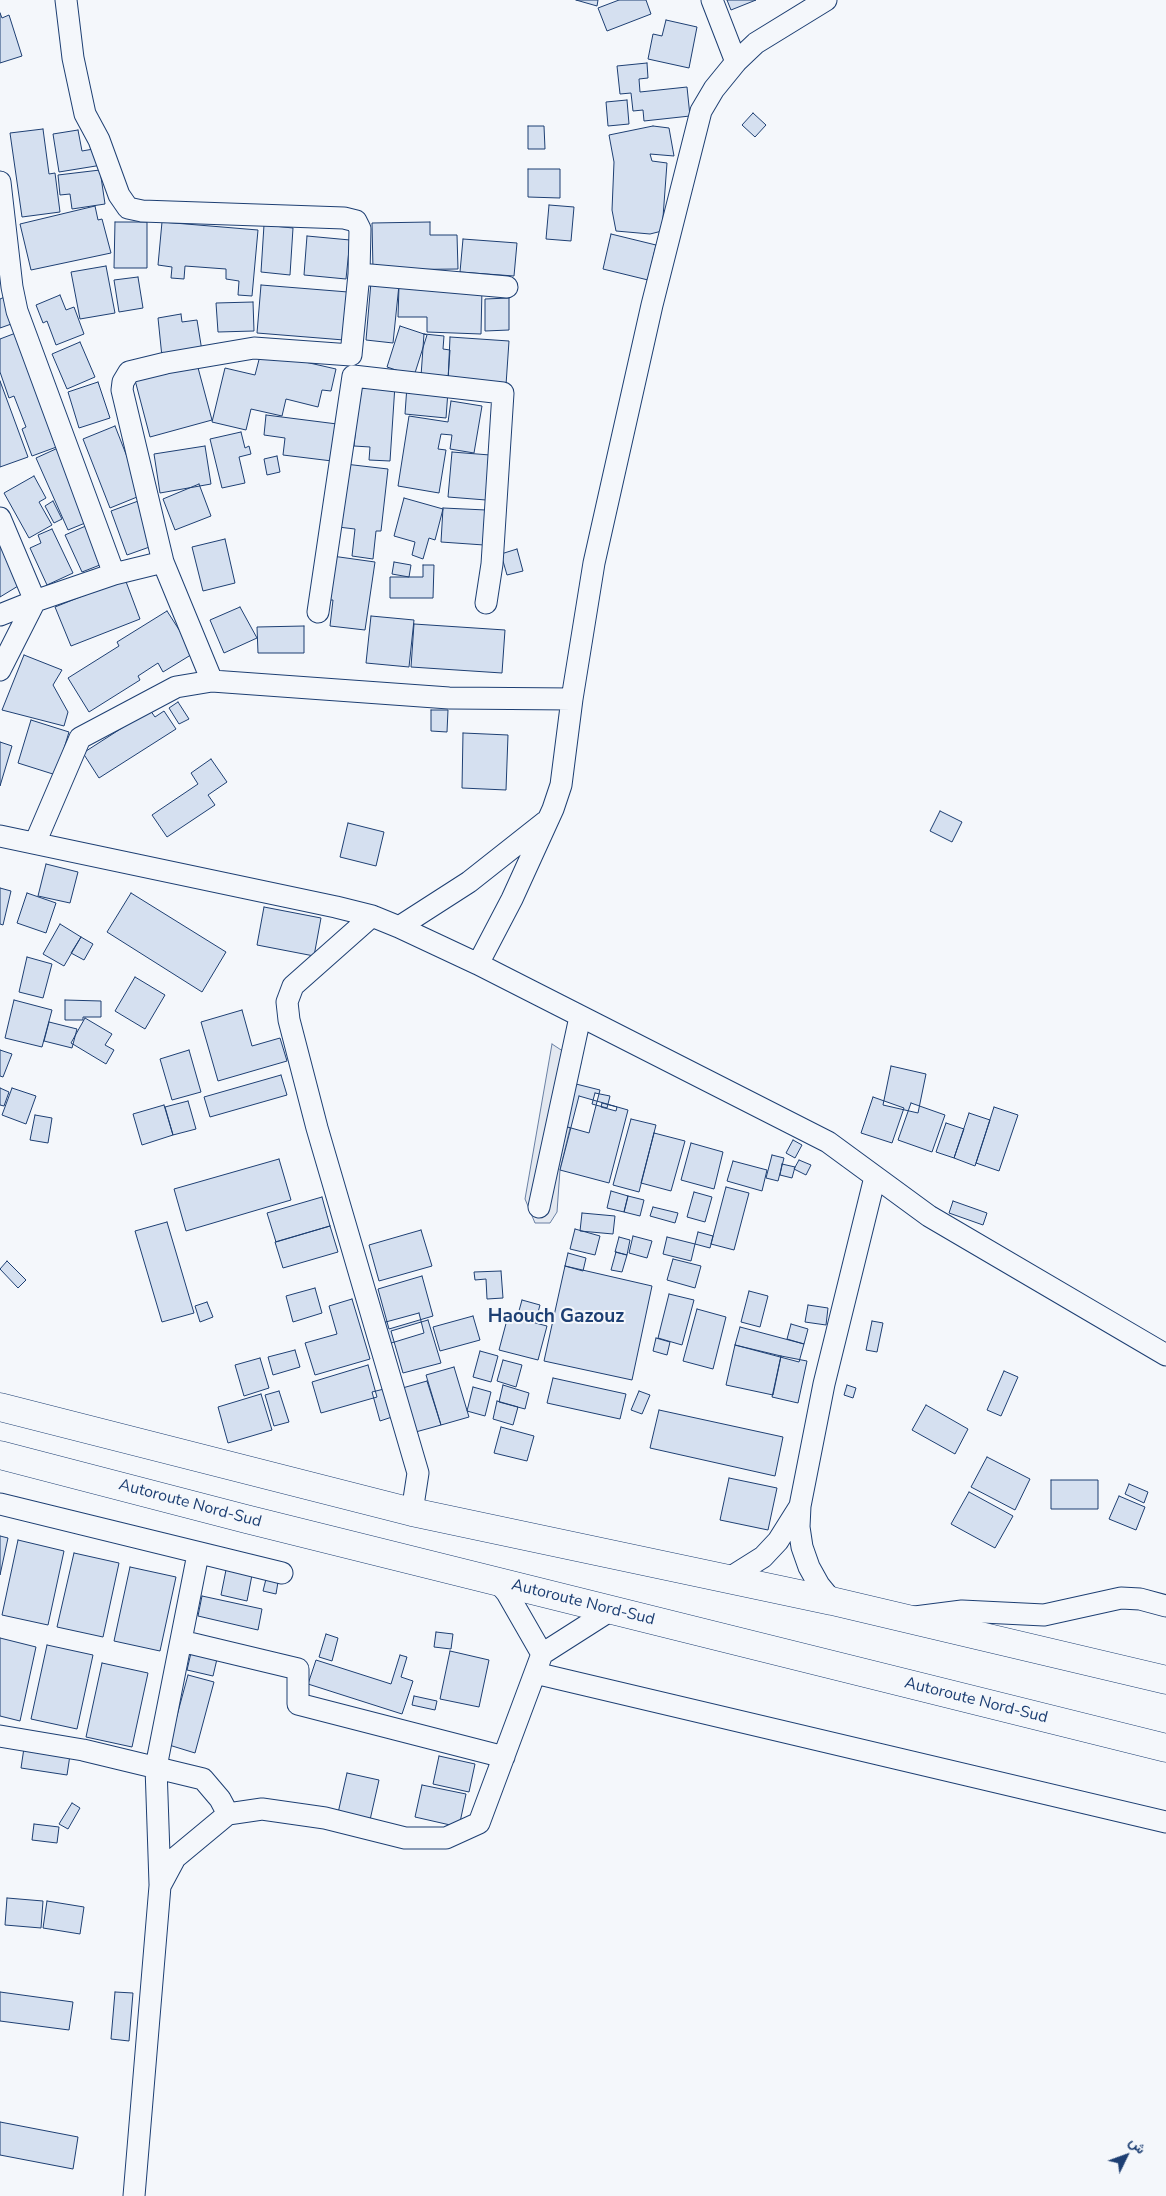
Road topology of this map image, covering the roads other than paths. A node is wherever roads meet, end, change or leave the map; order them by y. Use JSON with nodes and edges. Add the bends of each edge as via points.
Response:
{"nodes":[{"id":1,"x":66,"y":0,"type":"edge"},
{"id":2,"x":712,"y":0,"type":"edge"},
{"id":3,"x":826,"y":0,"type":"edge"},
{"id":4,"x":736,"y":62,"type":"junction"},
{"id":5,"x":0,"y":182,"type":"edge"},
{"id":6,"x":359,"y":274,"type":"junction"},
{"id":7,"x":507,"y":286,"type":"dead end"},
{"id":8,"x":6,"y":288,"type":"edge"},
{"id":9,"x":351,"y":354,"type":"junction"},
{"id":10,"x":353,"y":376,"type":"junction"},
{"id":11,"x":0,"y":518,"type":"edge"},
{"id":12,"x":163,"y":562,"type":"junction"},
{"id":13,"x":114,"y":574,"type":"junction"},
{"id":14,"x":35,"y":601,"type":"junction"},
{"id":15,"x":486,"y":604,"type":"dead end"},
{"id":16,"x":318,"y":612,"type":"dead end"},
{"id":17,"x":0,"y":615,"type":"edge"},
{"id":18,"x":0,"y":670,"type":"edge"},
{"id":19,"x":212,"y":681,"type":"junction"},
{"id":20,"x":572,"y":699,"type":"junction"},
{"id":21,"x":548,"y":821,"type":"junction"},
{"id":22,"x":0,"y":836,"type":"edge"},
{"id":23,"x":35,"y":843,"type":"junction"},
{"id":24,"x":372,"y":916,"type":"junction"},
{"id":25,"x":399,"y":927,"type":"junction"},
{"id":26,"x":478,"y":964,"type":"junction"},
{"id":27,"x":580,"y":1017,"type":"junction"},
{"id":28,"x":875,"y":1176,"type":"junction"},
{"id":29,"x":539,"y":1208,"type":"dead end"},
{"id":30,"x":1166,"y":1355,"type":"edge"},
{"id":31,"x":0,"y":1407,"type":"edge"},
{"id":32,"x":0,"y":1455,"type":"edge"},
{"id":33,"x":0,"y":1504,"type":"edge"},
{"id":34,"x":800,"y":1506,"type":"junction"},
{"id":35,"x":412,"y":1512,"type":"junction"},
{"id":36,"x":198,"y":1554,"type":"junction"},
{"id":37,"x":282,"y":1573,"type":"dead end"},
{"id":38,"x":728,"y":1580,"type":"junction"},
{"id":39,"x":498,"y":1582,"type":"junction"},
{"id":40,"x":832,"y":1601,"type":"junction"},
{"id":41,"x":1166,"y":1606,"type":"edge"},
{"id":42,"x":611,"y":1610,"type":"junction"},
{"id":43,"x":906,"y":1618,"type":"junction"},
{"id":44,"x":181,"y":1641,"type":"junction"},
{"id":45,"x":538,"y":1664,"type":"junction"},
{"id":46,"x":1166,"y":1680,"type":"edge"},
{"id":47,"x":0,"y":1736,"type":"edge"},
{"id":48,"x":1166,"y":1748,"type":"edge"},
{"id":49,"x":504,"y":1757,"type":"junction"},
{"id":50,"x":156,"y":1768,"type":"junction"},
{"id":51,"x":228,"y":1814,"type":"junction"},
{"id":52,"x":1166,"y":1822,"type":"edge"},
{"id":53,"x":160,"y":1886,"type":"junction"},
{"id":54,"x":134,"y":2196,"type":"edge"}],
"edges":[{"from":1,"to":6,"type":"street","via":[[73,58],[85,114],[99,140],[119,195],[128,208],[356,221],[360,229]]},
{"from":2,"to":4,"type":"street"},
{"from":3,"to":4,"type":"street","via":[[756,43]]},
{"from":4,"to":20,"type":"street","via":[[701,111],[676,205],[594,563]]},
{"from":5,"to":8,"type":"street"},
{"from":6,"to":7,"type":"street"},
{"from":6,"to":9,"type":"street"},
{"from":8,"to":13,"type":"street"},
{"from":9,"to":10,"type":"street"},
{"from":9,"to":12,"type":"street","via":[[254,348],[129,372],[122,390]]},
{"from":10,"to":15,"type":"street","via":[[503,394],[492,564]]},
{"from":10,"to":16,"type":"street"},
{"from":11,"to":14,"type":"street"},
{"from":12,"to":13,"type":"street"},
{"from":12,"to":19,"type":"street"},
{"from":13,"to":14,"type":"street"},
{"from":14,"to":17,"type":"street"},
{"from":14,"to":18,"type":"street"},
{"from":19,"to":20,"type":"street","via":[[449,698]]},
{"from":19,"to":23,"type":"street","via":[[176,687],[80,738]]},
{"from":20,"to":21,"type":"street","via":[[561,785]]},
{"from":21,"to":25,"type":"street","via":[[469,882]]},
{"from":21,"to":26,"type":"street"},
{"from":22,"to":23,"type":"street"},
{"from":23,"to":24,"type":"street"},
{"from":24,"to":25,"type":"street"},
{"from":24,"to":35,"type":"street","via":[[293,986],[287,1002],[317,1128],[418,1473]]},
{"from":25,"to":26,"type":"street"},
{"from":26,"to":27,"type":"street"},
{"from":27,"to":28,"type":"street","via":[[828,1142]]},
{"from":27,"to":29,"type":"street"},
{"from":28,"to":30,"type":"street","via":[[929,1216]]},
{"from":28,"to":34,"type":"street","via":[[824,1384]]},
{"from":31,"to":35,"type":"highway"},
{"from":32,"to":39,"type":"highway","name":"Autoroute Nord-Sud"},
{"from":33,"to":36,"type":"street"},
{"from":34,"to":38,"type":"street","via":[[790,1525],[763,1557]]},
{"from":34,"to":40,"type":"street","via":[[799,1527],[804,1554],[819,1585]]},
{"from":35,"to":38,"type":"highway"},
{"from":36,"to":37,"type":"street"},
{"from":36,"to":44,"type":"street"},
{"from":38,"to":40,"type":"highway"},
{"from":39,"to":42,"type":"highway","name":"Autoroute Nord-Sud"},
{"from":39,"to":45,"type":"street"},
{"from":40,"to":43,"type":"highway"},
{"from":41,"to":43,"type":"street","via":[[1121,1598],[1044,1615],[962,1611]]},
{"from":42,"to":45,"type":"street"},
{"from":42,"to":48,"type":"highway","name":"Autoroute Nord-Sud"},
{"from":43,"to":46,"type":"highway"},
{"from":44,"to":49,"type":"street","via":[[298,1669],[298,1704]]},
{"from":44,"to":50,"type":"street"},
{"from":45,"to":49,"type":"street"},
{"from":45,"to":52,"type":"street"},
{"from":47,"to":50,"type":"street","via":[[83,1750]]},
{"from":49,"to":51,"type":"street","via":[[479,1823],[446,1838],[405,1838],[325,1818],[262,1809]]},
{"from":50,"to":51,"type":"street","via":[[203,1778]]},
{"from":50,"to":53,"type":"street"},
{"from":51,"to":53,"type":"street","via":[[175,1858]]},
{"from":53,"to":54,"type":"street"}]}
